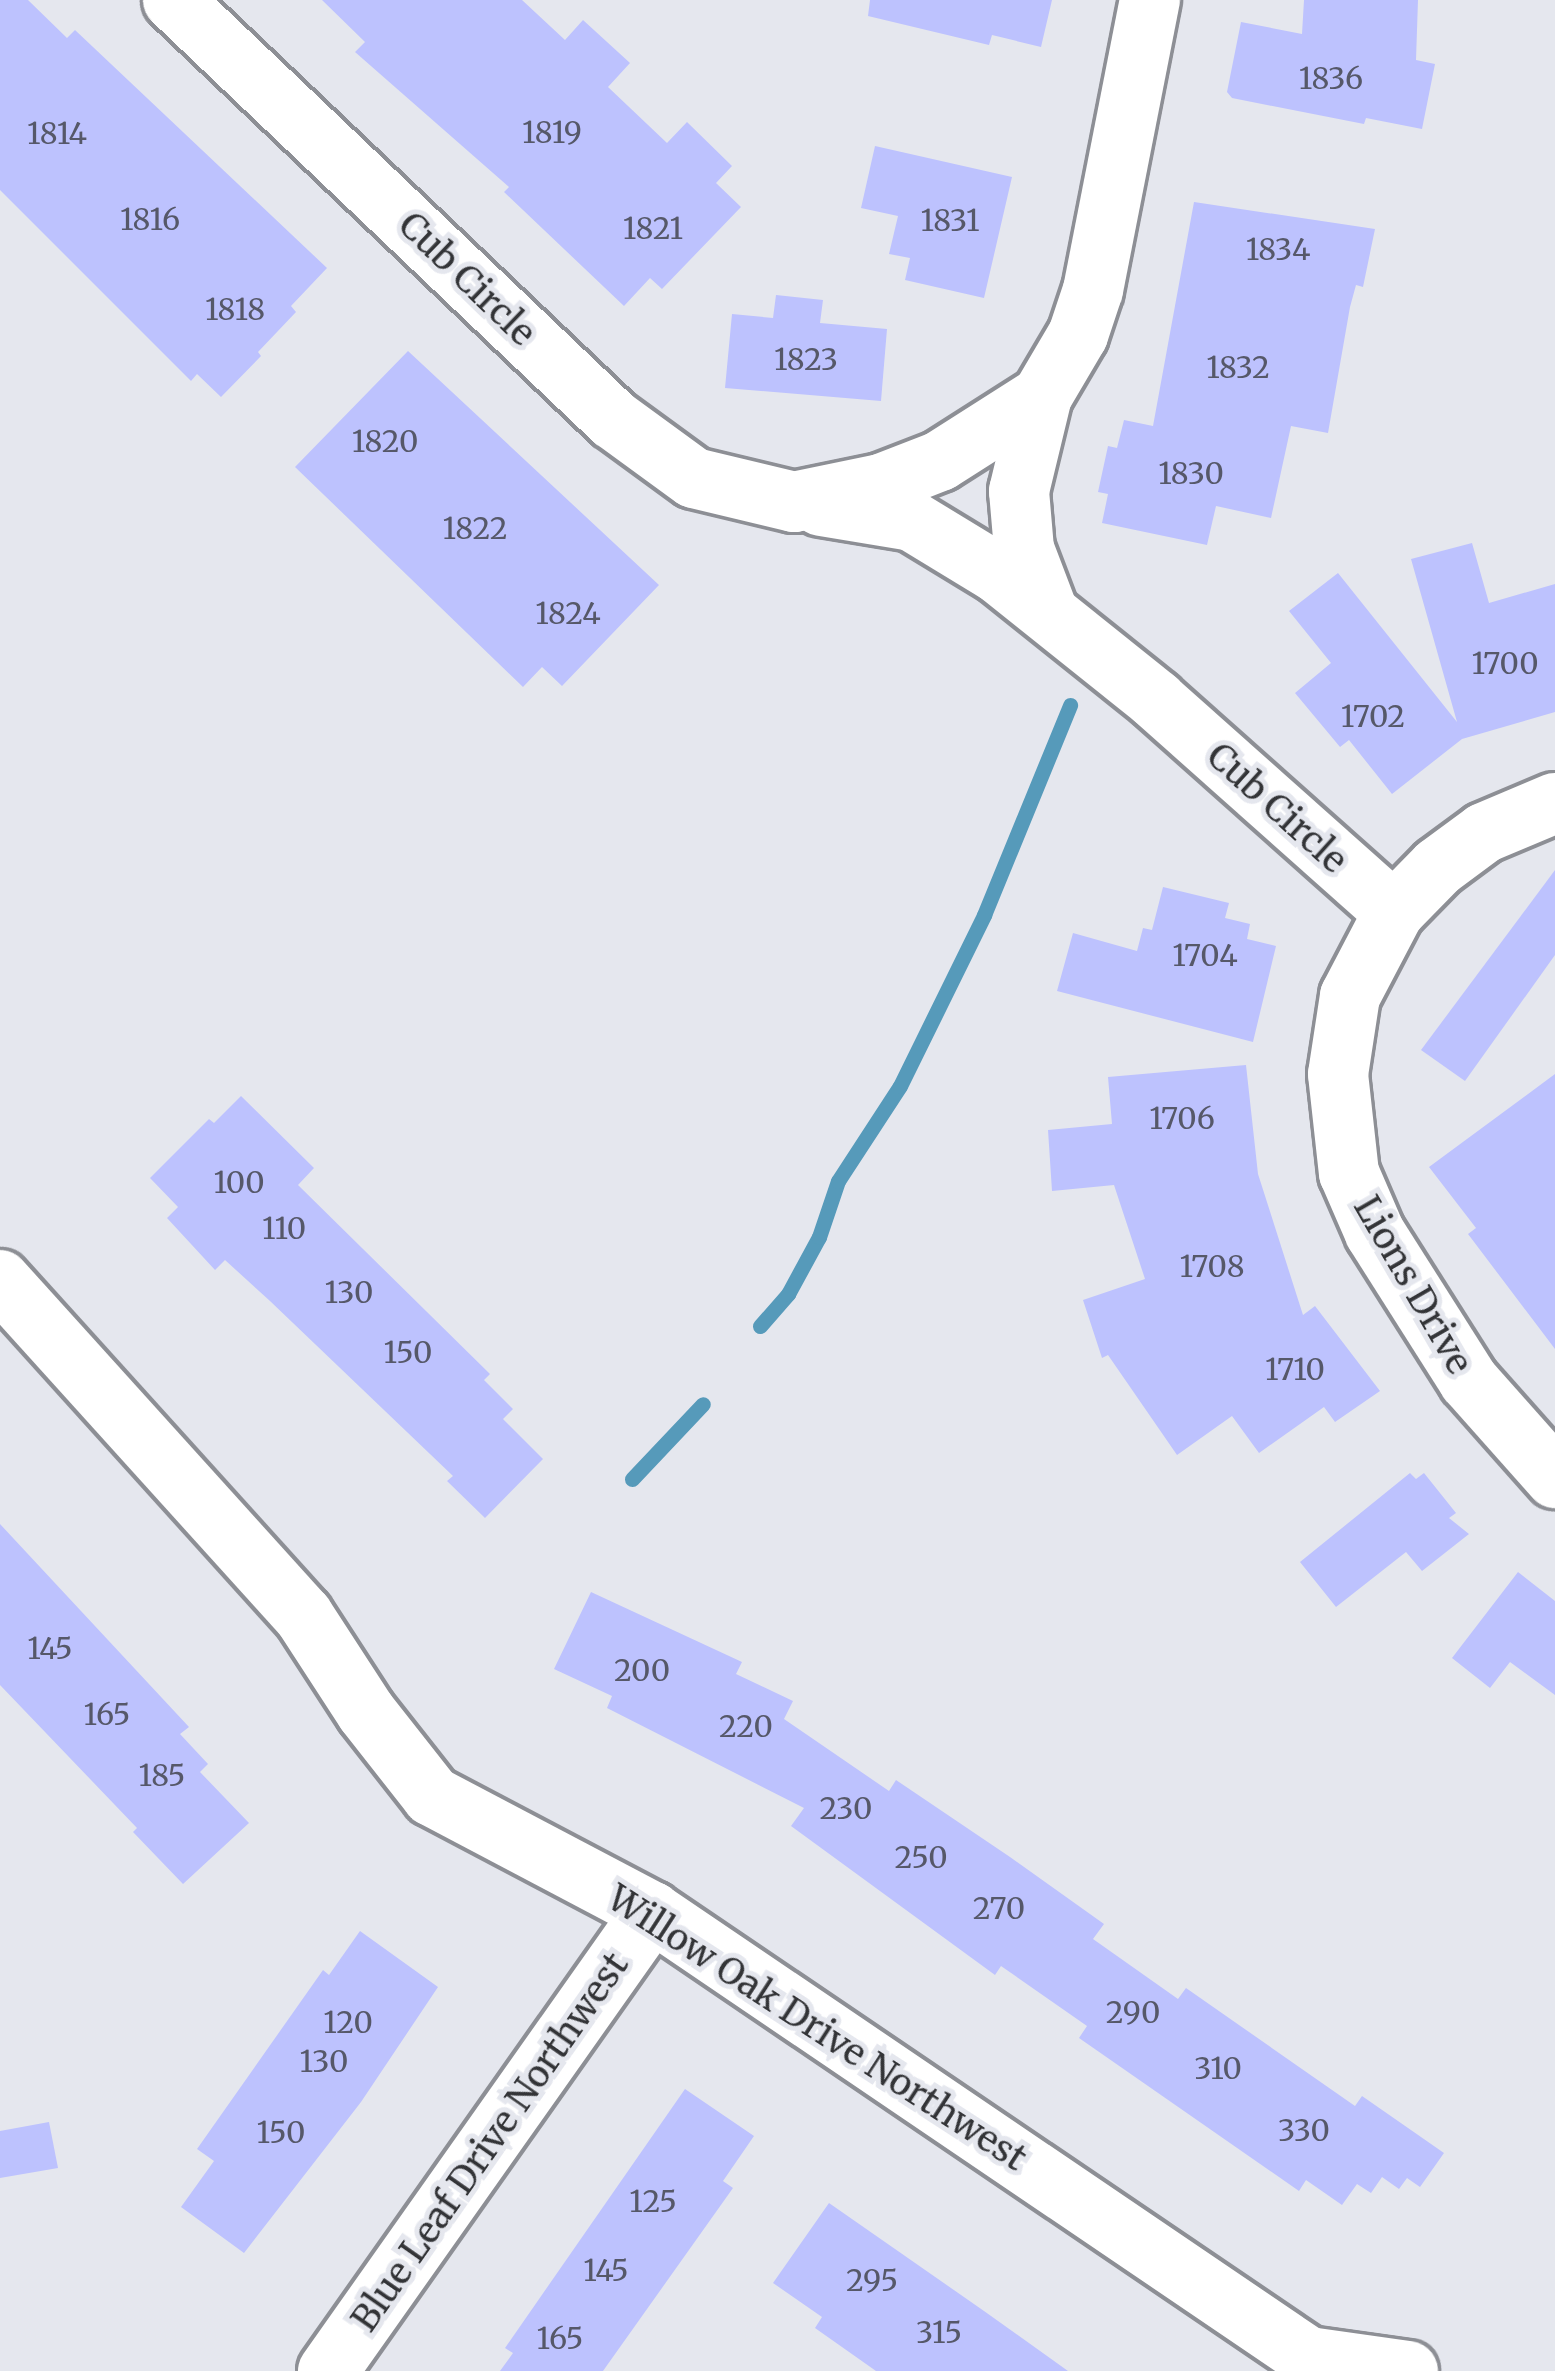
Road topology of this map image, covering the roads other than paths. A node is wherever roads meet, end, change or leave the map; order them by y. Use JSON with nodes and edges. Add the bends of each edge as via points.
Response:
{"nodes":[{"id":1,"x":173,"y":0,"type":"edge"},
{"id":2,"x":1150,"y":0,"type":"edge"},
{"id":3,"x":1042,"y":396,"type":"junction"},
{"id":4,"x":794,"y":502,"type":"junction"},
{"id":5,"x":1048,"y":613,"type":"junction"},
{"id":6,"x":1555,"y":803,"type":"edge"},
{"id":7,"x":1394,"y":912,"type":"junction"},
{"id":8,"x":0,"y":1280,"type":"edge"},
{"id":9,"x":1555,"y":1478,"type":"edge"},
{"id":10,"x":652,"y":1912,"type":"junction"},
{"id":11,"x":328,"y":2371,"type":"edge"},
{"id":12,"x":1408,"y":2371,"type":"edge"}],
"edges":[{"from":1,"to":4,"type":"street","name":"Cub Circle","via":[[613,419],[694,478]]},
{"from":2,"to":3,"type":"street","name":"Cub Circle","via":[[1094,290]]},
{"from":3,"to":4,"type":"street","name":"Cub Circle","via":[[940,461]]},
{"from":3,"to":5,"type":"street","name":"Cub Circle","via":[[1019,491],[1024,549]]},
{"from":4,"to":5,"type":"street","name":"Cub Circle","via":[[912,521]]},
{"from":5,"to":7,"type":"street","name":"Cub Circle"},
{"from":6,"to":7,"type":"street","name":"Lions Drive","via":[[1484,833]]},
{"from":7,"to":9,"type":"street","name":"Lions Drive","via":[[1350,996],[1342,1034],[1340,1123],[1349,1172],[1405,1286],[1458,1366]]},
{"from":8,"to":10,"type":"street","name":"Willow Oak Drive Northwest","via":[[303,1615],[432,1796]]},
{"from":10,"to":11,"type":"street","name":"Blue Leaf Drive Northwest"},
{"from":10,"to":12,"type":"street","name":"Willow Oak Drive Northwest","via":[[1308,2357]]}]}
